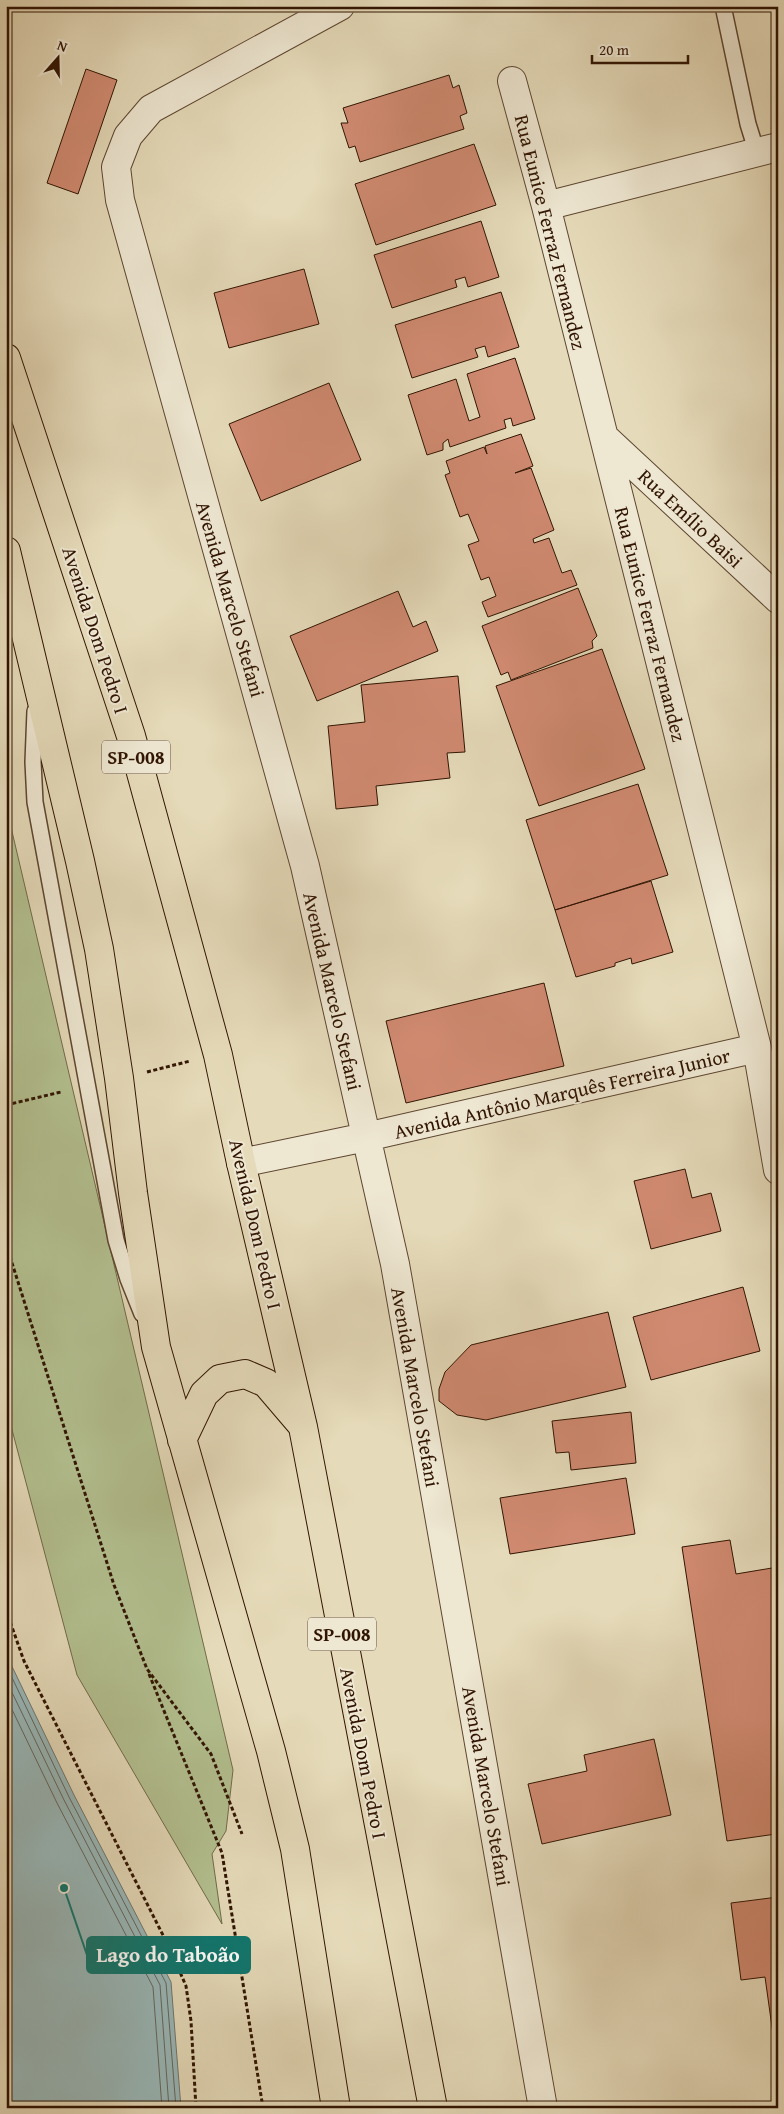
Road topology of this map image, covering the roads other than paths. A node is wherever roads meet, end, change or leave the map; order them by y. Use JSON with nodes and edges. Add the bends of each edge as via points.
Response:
{"nodes":[{"id":1,"x":340,"y":6,"type":"edge"},
{"id":2,"x":723,"y":6,"type":"edge"},
{"id":3,"x":512,"y":81,"type":"dead end"},
{"id":4,"x":768,"y":150,"type":"edge"},
{"id":5,"x":546,"y":206,"type":"junction"},
{"id":6,"x":6,"y":358,"type":"edge"},
{"id":7,"x":604,"y":437,"type":"junction"},
{"id":8,"x":6,"y":551,"type":"edge"},
{"id":9,"x":778,"y":599,"type":"edge"},
{"id":10,"x":37,"y":675,"type":"junction"},
{"id":11,"x":757,"y":1048,"type":"junction"},
{"id":12,"x":366,"y":1137,"type":"junction"},
{"id":13,"x":241,"y":1163,"type":"junction"},
{"id":14,"x":778,"y":1170,"type":"edge"},
{"id":15,"x":156,"y":1347,"type":"junction"},
{"id":16,"x":303,"y":1427,"type":"junction"},
{"id":17,"x":182,"y":1440,"type":"junction"},
{"id":18,"x":336,"y":2108,"type":"edge"},
{"id":19,"x":433,"y":2108,"type":"edge"},
{"id":20,"x":543,"y":2108,"type":"edge"}],
"edges":[{"from":1,"to":12,"type":"street","name":"Avenida Marcelo Stefani","via":[[151,110],[128,136],[116,167],[120,200],[305,866]]},
{"from":2,"to":4,"type":"lane","via":[[748,124]]},
{"from":3,"to":5,"type":"street","name":"Rua Eunice Ferraz Fernandez"},
{"from":4,"to":5,"type":"street"},
{"from":5,"to":7,"type":"street","name":"Rua Eunice Ferraz Fernandez"},
{"from":6,"to":13,"type":"main road","name":"Avenida Dom Pedro I","number":"SP-008","via":[[130,736],[218,1055]]},
{"from":7,"to":9,"type":"street","name":"Rua Emílio Baisi"},
{"from":7,"to":11,"type":"street","name":"Rua Eunice Ferraz Fernandez"},
{"from":8,"to":10,"type":"main road"},
{"from":10,"to":15,"type":"main road","via":[[99,949]]},
{"from":10,"to":15,"type":"lane","via":[[33,762],[35,802],[116,1240]]},
{"from":11,"to":12,"type":"street","name":"Avenida Antônio Marquês Ferreira Junior"},
{"from":11,"to":14,"type":"street","name":"Rua Eunice Ferraz Fernandez"},
{"from":12,"to":13,"type":"street","name":"Avenida Antônio Marquês Ferreira Junior"},
{"from":12,"to":20,"type":"street","name":"Avenida Marcelo Stefani","via":[[394,1264]]},
{"from":13,"to":16,"type":"main road","name":"Avenida Dom Pedro I","number":"SP-008"},
{"from":15,"to":17,"type":"main road"},
{"from":16,"to":17,"type":"main road","via":[[266,1383],[245,1374],[220,1379],[204,1394]]},
{"from":16,"to":19,"type":"main road","name":"Avenida Dom Pedro I","number":"SP-008"},
{"from":17,"to":18,"type":"main road","via":[[271,1752],[295,1849]]}]}
